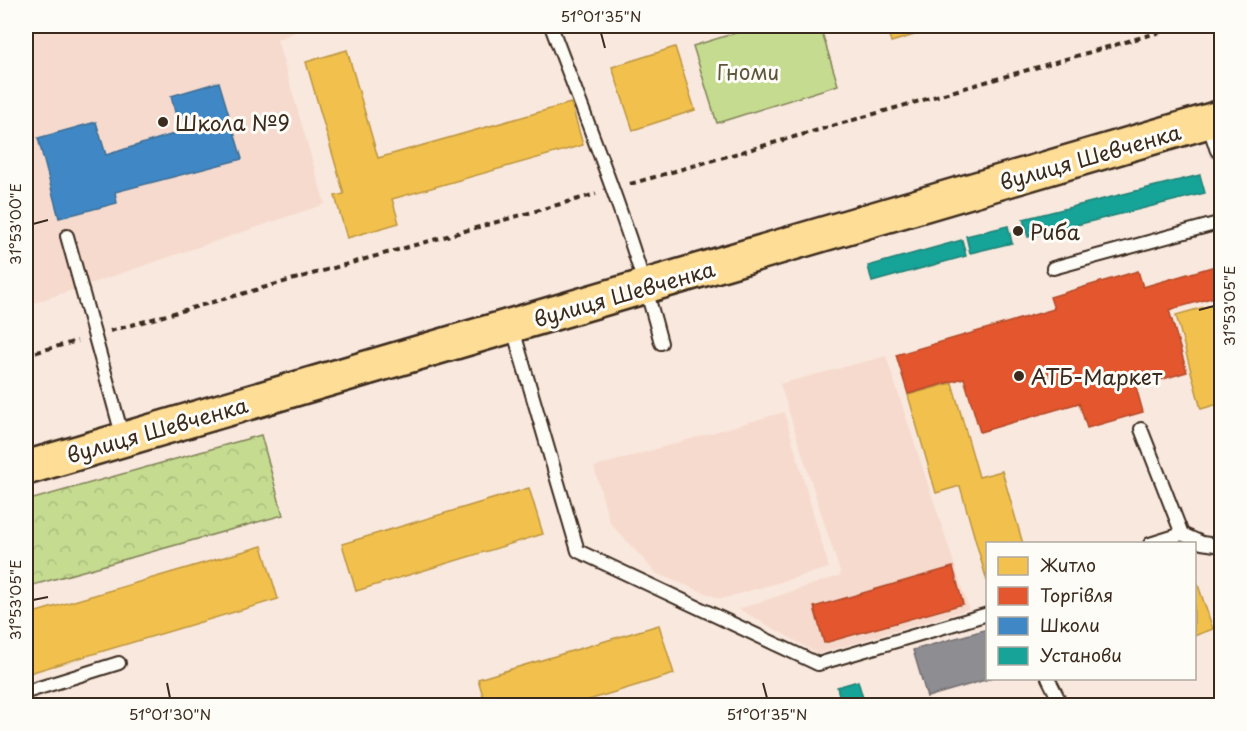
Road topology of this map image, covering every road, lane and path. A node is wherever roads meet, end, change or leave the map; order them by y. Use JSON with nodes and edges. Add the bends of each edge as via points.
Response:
{"nodes":[{"id":1,"x":551,"y":26,"type":"edge"},
{"id":2,"x":1219,"y":128,"type":"edge"},
{"id":3,"x":1221,"y":222,"type":"edge"},
{"id":4,"x":67,"y":236,"type":"dead end"},
{"id":5,"x":1053,"y":268,"type":"dead end"},
{"id":6,"x":646,"y":286,"type":"junction"},
{"id":7,"x":512,"y":325,"type":"junction"},
{"id":8,"x":661,"y":343,"type":"dead end"},
{"id":9,"x":1142,"y":429,"type":"dead end"},
{"id":10,"x":124,"y":439,"type":"junction"},
{"id":11,"x":26,"y":468,"type":"edge"},
{"id":12,"x":1182,"y":534,"type":"junction"},
{"id":13,"x":1154,"y":542,"type":"edge"},
{"id":14,"x":1221,"y":546,"type":"edge"},
{"id":15,"x":986,"y":614,"type":"edge"},
{"id":16,"x":118,"y":663,"type":"dead end"},
{"id":17,"x":1049,"y":680,"type":"edge"},
{"id":18,"x":26,"y":692,"type":"edge"},
{"id":19,"x":1062,"y":705,"type":"edge"}],
"edges":[{"from":1,"to":6,"type":"lane"},
{"from":2,"to":6,"type":"main road","name":"вулиця Шевченка"},
{"from":3,"to":5,"type":"lane"},
{"from":4,"to":10,"type":"lane"},
{"from":6,"to":7,"type":"main road","name":"вулиця Шевченка"},
{"from":6,"to":8,"type":"lane"},
{"from":7,"to":10,"type":"main road","name":"вулиця Шевченка"},
{"from":7,"to":15,"type":"lane","via":[[578,551],[818,664]]},
{"from":9,"to":12,"type":"lane"},
{"from":10,"to":11,"type":"main road","name":"вулиця Шевченка"},
{"from":12,"to":13,"type":"lane"},
{"from":12,"to":14,"type":"lane"},
{"from":16,"to":18,"type":"lane"},
{"from":17,"to":19,"type":"lane"}]}
